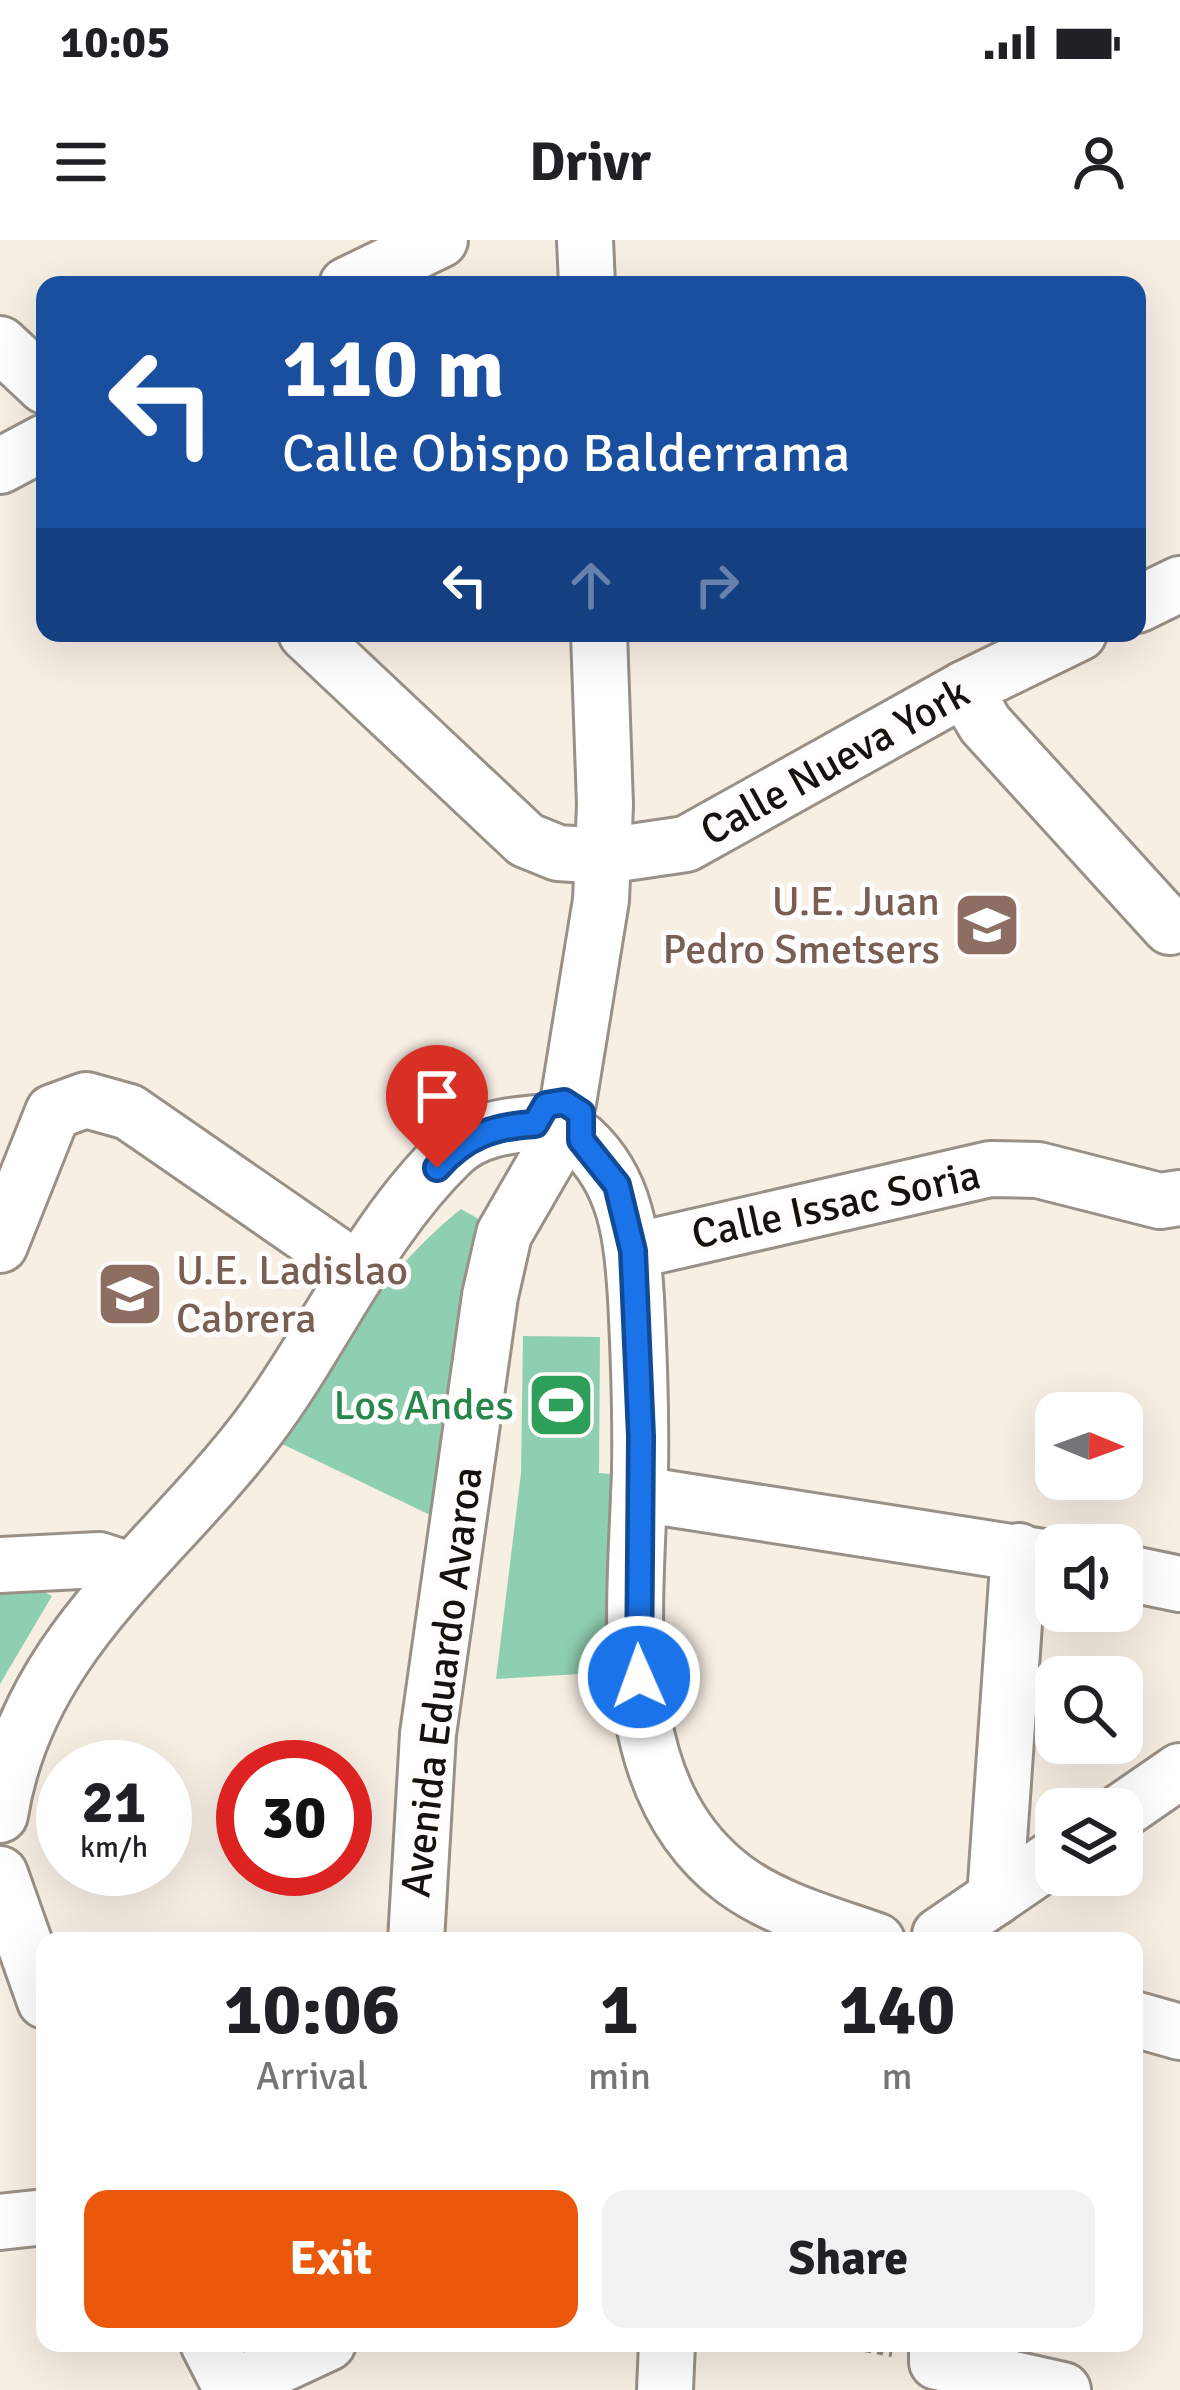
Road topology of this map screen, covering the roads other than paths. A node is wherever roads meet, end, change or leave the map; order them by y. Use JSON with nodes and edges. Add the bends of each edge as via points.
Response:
{"nodes":[{"id":1,"x":440,"y":240,"type":"edge"},
{"id":2,"x":585,"y":240,"type":"edge"},
{"id":3,"x":352,"y":267,"type":"edge"},
{"id":4,"x":586,"y":276,"type":"edge"},
{"id":5,"x":0,"y":344,"type":"edge"},
{"id":6,"x":36,"y":378,"type":"edge"},
{"id":7,"x":36,"y":447,"type":"edge"},
{"id":8,"x":0,"y":466,"type":"edge"},
{"id":9,"x":1180,"y":584,"type":"edge"},
{"id":10,"x":1146,"y":601,"type":"edge"},
{"id":11,"x":316,"y":642,"type":"edge"},
{"id":12,"x":599,"y":642,"type":"edge"},
{"id":13,"x":1061,"y":642,"type":"edge"},
{"id":14,"x":964,"y":689,"type":"junction"},
{"id":15,"x":604,"y":856,"type":"junction"},
{"id":16,"x":1170,"y":927,"type":"dead end"},
{"id":17,"x":559,"y":1129,"type":"junction"},
{"id":18,"x":14,"y":1166,"type":"edge"},
{"id":19,"x":1180,"y":1198,"type":"edge"},
{"id":20,"x":0,"y":1246,"type":"edge"},
{"id":21,"x":633,"y":1251,"type":"junction"},
{"id":22,"x":359,"y":1271,"type":"junction"},
{"id":23,"x":639,"y":1494,"type":"junction"},
{"id":24,"x":1035,"y":1555,"type":"edge"},
{"id":25,"x":0,"y":1565,"type":"edge"},
{"id":26,"x":130,"y":1570,"type":"junction"},
{"id":27,"x":1143,"y":1576,"type":"edge"},
{"id":28,"x":1035,"y":1579,"type":"edge"},
{"id":29,"x":1180,"y":1584,"type":"edge"},
{"id":30,"x":1180,"y":1771,"type":"edge"},
{"id":31,"x":1143,"y":1797,"type":"edge"},
{"id":32,"x":0,"y":1815,"type":"edge"},
{"id":33,"x":1035,"y":1870,"type":"edge"},
{"id":34,"x":0,"y":1874,"type":"edge"},
{"id":35,"x":995,"y":1898,"type":"junction"},
{"id":36,"x":417,"y":1932,"type":"edge"},
{"id":37,"x":853,"y":1932,"type":"edge"},
{"id":38,"x":943,"y":1932,"type":"edge"},
{"id":39,"x":36,"y":1976,"type":"edge"},
{"id":40,"x":1143,"y":2022,"type":"edge"},
{"id":41,"x":1180,"y":2032,"type":"edge"},
{"id":42,"x":36,"y":2218,"type":"edge"},
{"id":43,"x":0,"y":2222,"type":"edge"},
{"id":44,"x":297,"y":2352,"type":"edge"},
{"id":45,"x":667,"y":2352,"type":"edge"},
{"id":46,"x":937,"y":2352,"type":"edge"},
{"id":47,"x":218,"y":2375,"type":"edge"},
{"id":48,"x":665,"y":2390,"type":"edge"},
{"id":49,"x":1063,"y":2390,"type":"edge"}],
"edges":[{"from":1,"to":3,"type":"street"},
{"from":2,"to":4,"type":"street"},
{"from":5,"to":6,"type":"street"},
{"from":7,"to":8,"type":"street"},
{"from":9,"to":10,"type":"street"},
{"from":11,"to":15,"type":"street","name":"Calle Nueva York","via":[[526,840],[558,853]]},
{"from":12,"to":15,"type":"street","name":"Avenida Eduardo Avaroa"},
{"from":13,"to":14,"type":"street","name":"Calle Nueva York"},
{"from":14,"to":15,"type":"street","name":"Calle Nueva York","via":[[686,844]]},
{"from":14,"to":16,"type":"street","via":[[985,724]]},
{"from":15,"to":17,"type":"street","name":"Avenida Eduardo Avaroa","via":[[591,985]]},
{"from":17,"to":21,"type":"street","via":[[617,1185]]},
{"from":17,"to":22,"type":"street","via":[[494,1128],[453,1150]]},
{"from":17,"to":36,"type":"street","name":"Avenida Eduardo Avaroa","via":[[504,1234],[490,1297],[428,1734]]},
{"from":18,"to":20,"type":"street"},
{"from":18,"to":22,"type":"street","via":[[53,1112],[70,1102],[107,1102]]},
{"from":19,"to":21,"type":"street","name":"Calle Issac Soria","via":[[1160,1201],[1038,1170],[990,1169]]},
{"from":21,"to":23,"type":"street"},
{"from":22,"to":26,"type":"street","via":[[256,1431]]},
{"from":23,"to":24,"type":"street"},
{"from":23,"to":37,"type":"street","via":[[640,1702],[655,1769],[683,1828],[736,1881]]},
{"from":25,"to":26,"type":"street","via":[[100,1560]]},
{"from":26,"to":32,"type":"street","via":[[28,1715]]},
{"from":27,"to":29,"type":"street"},
{"from":28,"to":35,"type":"street"},
{"from":30,"to":31,"type":"street"},
{"from":33,"to":35,"type":"street"},
{"from":34,"to":39,"type":"street"},
{"from":35,"to":38,"type":"street"},
{"from":40,"to":41,"type":"street"},
{"from":42,"to":43,"type":"street"},
{"from":44,"to":47,"type":"street"},
{"from":45,"to":48,"type":"street"},
{"from":46,"to":49,"type":"street"}]}
